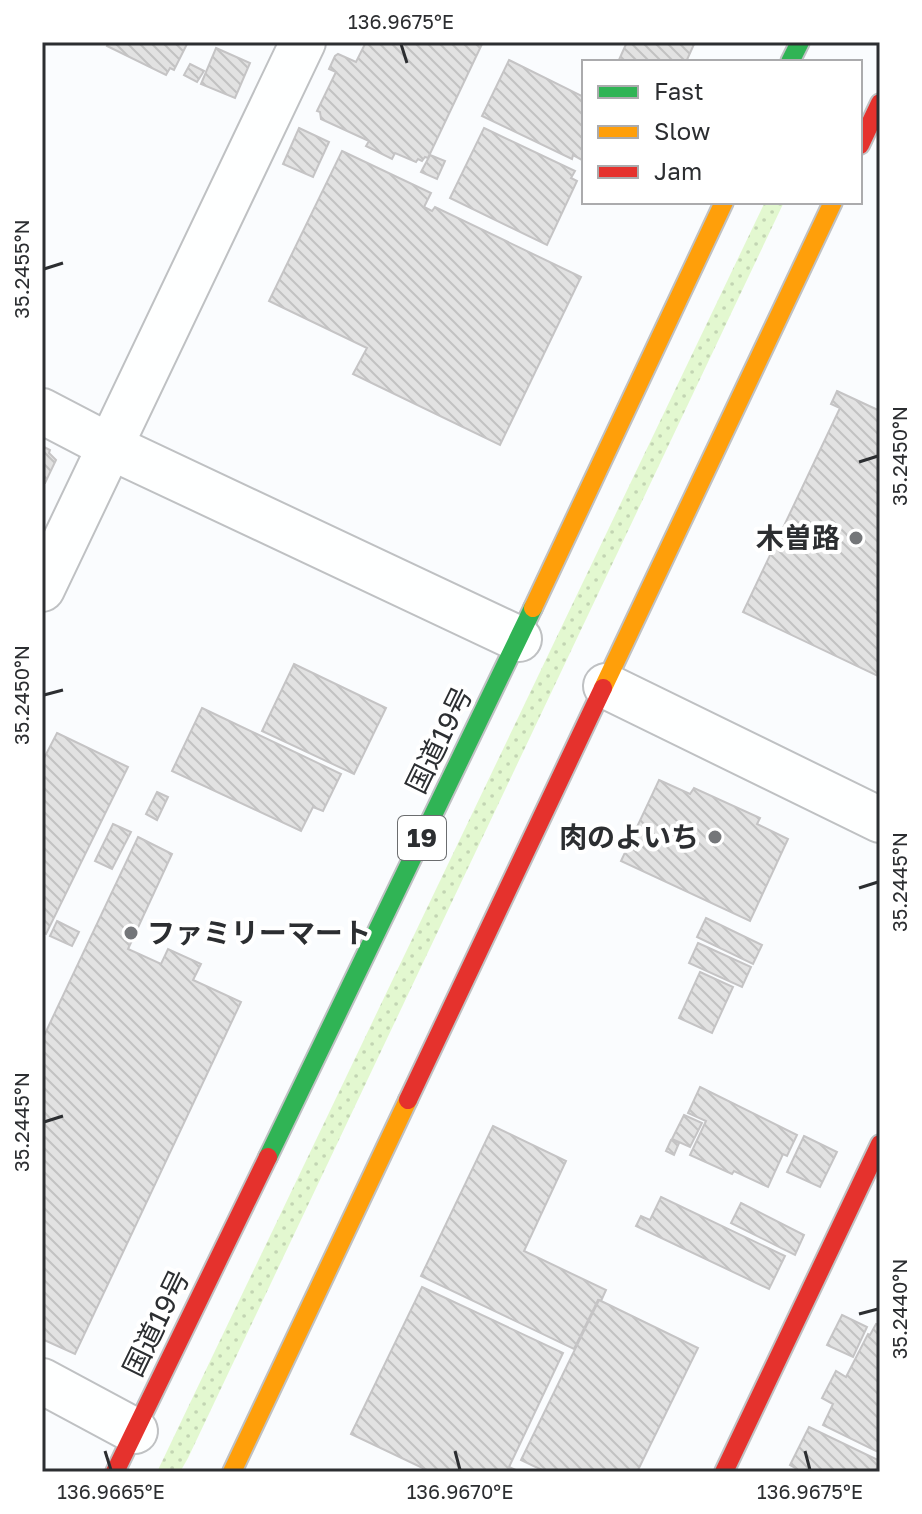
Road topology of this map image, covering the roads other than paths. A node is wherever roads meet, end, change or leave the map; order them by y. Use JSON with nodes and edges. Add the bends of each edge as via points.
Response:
{"nodes":[{"id":1,"x":303,"y":42,"type":"edge"},
{"id":2,"x":800,"y":42,"type":"edge"},
{"id":3,"x":791,"y":60,"type":"edge"},
{"id":4,"x":880,"y":103,"type":"edge"},
{"id":5,"x":862,"y":141,"type":"edge"},
{"id":6,"x":723,"y":204,"type":"edge"},
{"id":7,"x":832,"y":204,"type":"edge"},
{"id":8,"x":42,"y":411,"type":"edge"},
{"id":9,"x":111,"y":447,"type":"junction"},
{"id":10,"x":42,"y":589,"type":"edge"},
{"id":11,"x":519,"y":639,"type":"junction"},
{"id":12,"x":606,"y":686,"type":"junction"},
{"id":13,"x":880,"y":820,"type":"edge"},
{"id":14,"x":880,"y":1144,"type":"edge"},
{"id":15,"x":42,"y":1381,"type":"edge"},
{"id":16,"x":135,"y":1431,"type":"junction"},
{"id":17,"x":115,"y":1472,"type":"edge"},
{"id":18,"x":232,"y":1472,"type":"edge"},
{"id":19,"x":724,"y":1472,"type":"edge"}],
"edges":[{"from":1,"to":9,"type":"street"},
{"from":2,"to":3,"type":"main road"},
{"from":4,"to":5,"type":"main road"},
{"from":6,"to":11,"type":"main road","name":"国道19号","number":"19"},
{"from":7,"to":12,"type":"main road"},
{"from":8,"to":9,"type":"street"},
{"from":9,"to":10,"type":"street"},
{"from":9,"to":11,"type":"street"},
{"from":11,"to":16,"type":"main road","name":"国道19号","number":"19"},
{"from":12,"to":13,"type":"street"},
{"from":12,"to":18,"type":"main road"},
{"from":14,"to":19,"type":"main road"},
{"from":15,"to":16,"type":"street"},
{"from":16,"to":17,"type":"main road","name":"国道19号","number":"19"}]}
